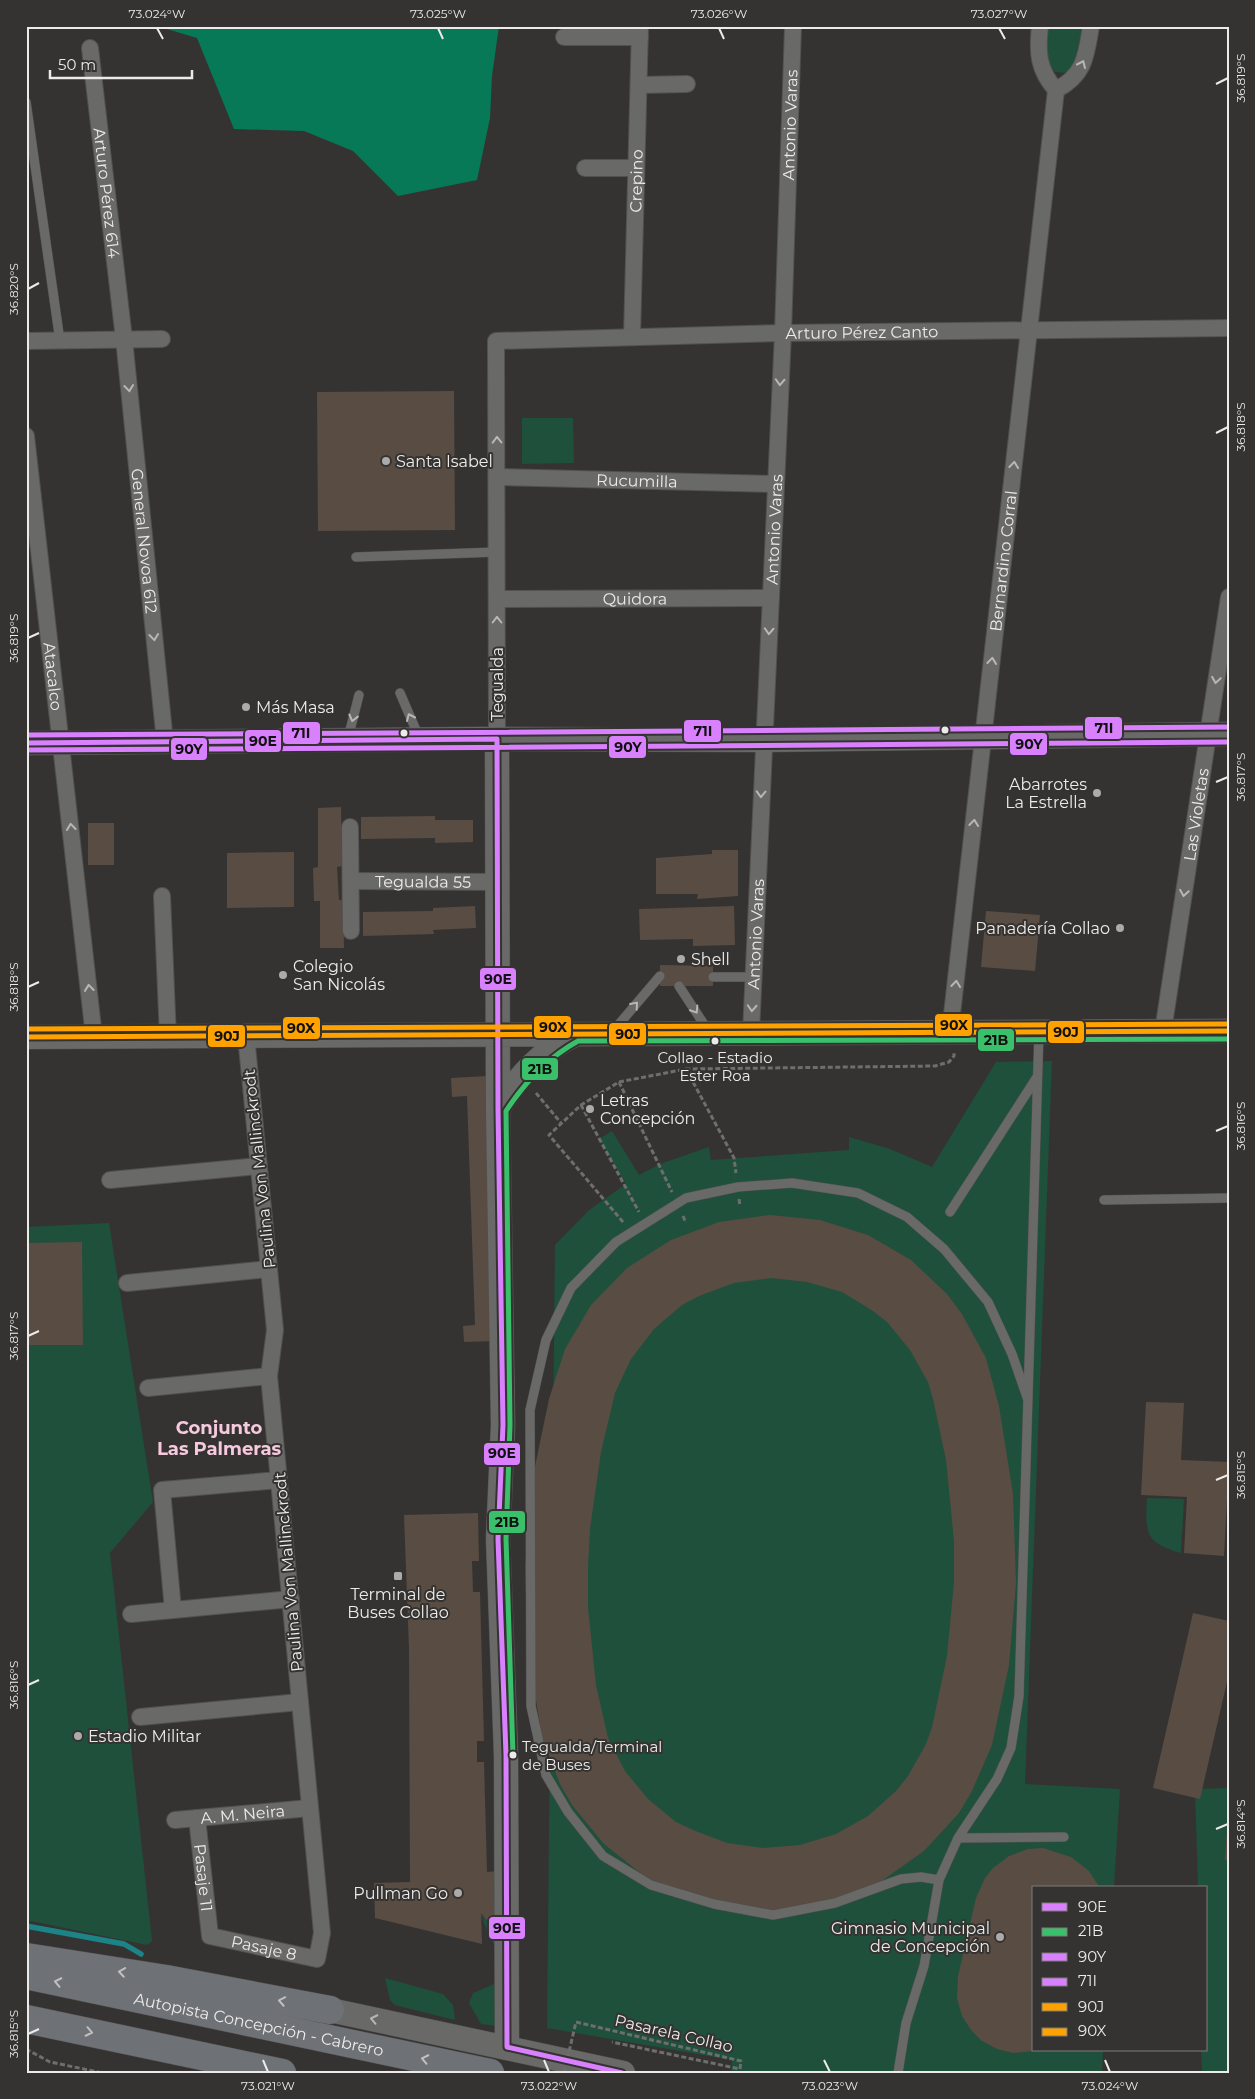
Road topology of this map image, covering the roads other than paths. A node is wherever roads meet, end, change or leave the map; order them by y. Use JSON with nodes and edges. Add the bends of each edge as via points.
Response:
{"nodes":[{"id":1,"x":793,"y":26,"type":"edge"},
{"id":2,"x":1040,"y":26,"type":"edge"},
{"id":3,"x":1091,"y":26,"type":"edge"},
{"id":4,"x":640,"y":32,"type":"edge"},
{"id":5,"x":564,"y":37,"type":"dead end"},
{"id":6,"x":90,"y":48,"type":"dead end"},
{"id":7,"x":687,"y":84,"type":"dead end"},
{"id":8,"x":639,"y":85,"type":"junction"},
{"id":9,"x":1056,"y":90,"type":"junction"},
{"id":10,"x":26,"y":102,"type":"edge"},
{"id":11,"x":30,"y":143,"type":"edge"},
{"id":12,"x":585,"y":168,"type":"dead end"},
{"id":13,"x":636,"y":168,"type":"junction"},
{"id":14,"x":1229,"y":328,"type":"edge"},
{"id":15,"x":1029,"y":330,"type":"junction"},
{"id":16,"x":782,"y":333,"type":"junction"},
{"id":17,"x":632,"y":337,"type":"junction"},
{"id":18,"x":124,"y":339,"type":"junction"},
{"id":19,"x":162,"y":339,"type":"dead end"},
{"id":20,"x":26,"y":341,"type":"edge"},
{"id":21,"x":60,"y":341,"type":"junction"},
{"id":22,"x":496,"y":341,"type":"joint"},
{"id":23,"x":26,"y":436,"type":"edge"},
{"id":24,"x":497,"y":477,"type":"junction"},
{"id":25,"x":776,"y":484,"type":"junction"},
{"id":26,"x":497,"y":552,"type":"junction"},
{"id":27,"x":356,"y":557,"type":"dead end"},
{"id":28,"x":1229,"y":597,"type":"edge"},
{"id":29,"x":771,"y":598,"type":"junction"},
{"id":30,"x":497,"y":599,"type":"junction"},
{"id":31,"x":400,"y":693,"type":"dead end"},
{"id":32,"x":359,"y":695,"type":"dead end"},
{"id":33,"x":1218,"y":734,"type":"edge"},
{"id":34,"x":984,"y":736,"type":"junction"},
{"id":35,"x":497,"y":739,"type":"junction"},
{"id":36,"x":348,"y":740,"type":"junction"},
{"id":37,"x":420,"y":740,"type":"junction"},
{"id":38,"x":764,"y":740,"type":"junction"},
{"id":39,"x":165,"y":742,"type":"junction"},
{"id":40,"x":26,"y":743,"type":"edge"},
{"id":41,"x":62,"y":743,"type":"junction"},
{"id":42,"x":350,"y":827,"type":"dead end"},
{"id":43,"x":351,"y":881,"type":"junction"},
{"id":44,"x":497,"y":882,"type":"junction"},
{"id":45,"x":162,"y":896,"type":"dead end"},
{"id":46,"x":351,"y":931,"type":"dead end"},
{"id":47,"x":660,"y":976,"type":"dead end"},
{"id":48,"x":713,"y":977,"type":"dead end"},
{"id":49,"x":754,"y":977,"type":"junction"},
{"id":50,"x":679,"y":986,"type":"dead end"},
{"id":51,"x":1163,"y":1031,"type":"junction"},
{"id":52,"x":1229,"y":1031,"type":"edge"},
{"id":53,"x":950,"y":1032,"type":"junction"},
{"id":54,"x":1039,"y":1032,"type":"junction"},
{"id":55,"x":710,"y":1033,"type":"junction"},
{"id":56,"x":751,"y":1033,"type":"junction"},
{"id":57,"x":498,"y":1034,"type":"junction"},
{"id":58,"x":576,"y":1034,"type":"junction"},
{"id":59,"x":610,"y":1034,"type":"junction"},
{"id":60,"x":168,"y":1036,"type":"junction"},
{"id":61,"x":246,"y":1036,"type":"junction"},
{"id":62,"x":26,"y":1037,"type":"edge"},
{"id":63,"x":94,"y":1037,"type":"junction"},
{"id":64,"x":1037,"y":1077,"type":"junction"},
{"id":65,"x":498,"y":1109,"type":"junction"},
{"id":66,"x":259,"y":1166,"type":"junction"},
{"id":67,"x":110,"y":1180,"type":"dead end"},
{"id":68,"x":1229,"y":1198,"type":"edge"},
{"id":69,"x":1104,"y":1200,"type":"dead end"},
{"id":70,"x":950,"y":1212,"type":"dead end"},
{"id":71,"x":269,"y":1269,"type":"junction"},
{"id":72,"x":127,"y":1282,"type":"dead end"},
{"id":73,"x":269,"y":1376,"type":"junction"},
{"id":74,"x":148,"y":1388,"type":"dead end"},
{"id":75,"x":1028,"y":1400,"type":"junction"},
{"id":76,"x":279,"y":1480,"type":"junction"},
{"id":77,"x":290,"y":1598,"type":"junction"},
{"id":78,"x":173,"y":1610,"type":"junction"},
{"id":79,"x":131,"y":1614,"type":"dead end"},
{"id":80,"x":300,"y":1702,"type":"junction"},
{"id":81,"x":140,"y":1717,"type":"dead end"},
{"id":82,"x":310,"y":1808,"type":"junction"},
{"id":83,"x":197,"y":1818,"type":"junction"},
{"id":84,"x":174,"y":1820,"type":"dead end"},
{"id":85,"x":1064,"y":1837,"type":"dead end"},
{"id":86,"x":958,"y":1838,"type":"junction"},
{"id":87,"x":939,"y":1880,"type":"junction"},
{"id":88,"x":210,"y":1936,"type":"joint"},
{"id":89,"x":26,"y":1957,"type":"edge"},
{"id":90,"x":317,"y":1959,"type":"joint"},
{"id":91,"x":26,"y":1975,"type":"edge"},
{"id":92,"x":330,"y":2010,"type":"joint"},
{"id":93,"x":26,"y":2019,"type":"edge"},
{"id":94,"x":507,"y":2047,"type":"junction"},
{"id":95,"x":282,"y":2073,"type":"edge"},
{"id":96,"x":490,"y":2073,"type":"edge"},
{"id":97,"x":623,"y":2073,"type":"edge"},
{"id":98,"x":898,"y":2073,"type":"edge"}],
"edges":[{"from":1,"to":16,"type":"street","name":"Antonio Varas"},
{"from":2,"to":9,"type":"street","via":[[1038,58]]},
{"from":9,"to":3,"type":"street","one_way":true,"via":[[1073,79],[1084,63]]},
{"from":4,"to":5,"type":"street"},
{"from":4,"to":8,"type":"street","name":"Crepino"},
{"from":6,"to":18,"type":"street","name":"Arturo Pérez 614"},
{"from":7,"to":8,"type":"street"},
{"from":8,"to":13,"type":"street","name":"Crepino"},
{"from":9,"to":15,"type":"street","name":"Bernardino Corral"},
{"from":10,"to":11,"type":"lane"},
{"from":11,"to":21,"type":"lane"},
{"from":12,"to":13,"type":"street"},
{"from":13,"to":17,"type":"street","name":"Crepino"},
{"from":14,"to":15,"type":"street","name":"Arturo Pérez Canto"},
{"from":15,"to":16,"type":"street","name":"Arturo Pérez Canto"},
{"from":34,"to":15,"type":"street","name":"Bernardino Corral","one_way":true},
{"from":16,"to":17,"type":"street","name":"Arturo Pérez Canto"},
{"from":16,"to":25,"type":"street","name":"Antonio Varas","one_way":true},
{"from":17,"to":22,"type":"street","name":"Arturo Pérez Canto"},
{"from":18,"to":19,"type":"street"},
{"from":18,"to":21,"type":"street"},
{"from":18,"to":39,"type":"street","name":"General Novoa 612","one_way":true},
{"from":20,"to":21,"type":"street"},
{"from":24,"to":22,"type":"street","name":"Tegualda","one_way":true},
{"from":23,"to":41,"type":"street","name":"Atacalco"},
{"from":24,"to":25,"type":"street","name":"Rucumilla"},
{"from":24,"to":26,"type":"street","name":"Tegualda"},
{"from":25,"to":29,"type":"street","name":"Antonio Varas"},
{"from":26,"to":27,"type":"lane"},
{"from":26,"to":30,"type":"street","name":"Tegualda"},
{"from":28,"to":33,"type":"street","name":"Las Violetas","one_way":true},
{"from":29,"to":30,"type":"street","name":"Quidora"},
{"from":29,"to":38,"type":"street","name":"Antonio Varas","one_way":true},
{"from":35,"to":30,"type":"street","name":"Tegualda","one_way":true},
{"from":37,"to":31,"type":"lane","one_way":true},
{"from":32,"to":36,"type":"lane","one_way":true},
{"from":33,"to":34,"type":"main road"},
{"from":33,"to":51,"type":"street","name":"Las Violetas","one_way":true},
{"from":34,"to":38,"type":"main road"},
{"from":53,"to":34,"type":"street","name":"Bernardino Corral","one_way":true},
{"from":35,"to":37,"type":"main road"},
{"from":35,"to":38,"type":"main road"},
{"from":35,"to":44,"type":"main road","name":"Tegualda"},
{"from":36,"to":37,"type":"main road"},
{"from":36,"to":39,"type":"main road"},
{"from":38,"to":49,"type":"street","name":"Antonio Varas","one_way":true},
{"from":39,"to":41,"type":"main road"},
{"from":40,"to":41,"type":"main road"},
{"from":63,"to":41,"type":"street","name":"Atacalco","one_way":true},
{"from":42,"to":43,"type":"street"},
{"from":43,"to":44,"type":"street","name":"Tegualda 55"},
{"from":43,"to":46,"type":"street"},
{"from":44,"to":57,"type":"main road","name":"Tegualda"},
{"from":45,"to":60,"type":"street"},
{"from":59,"to":47,"type":"lane","one_way":true},
{"from":48,"to":49,"type":"lane"},
{"from":49,"to":56,"type":"street","name":"Antonio Varas","one_way":true},
{"from":50,"to":55,"type":"lane","one_way":true},
{"from":51,"to":52,"type":"main road"},
{"from":51,"to":54,"type":"main road"},
{"from":53,"to":54,"type":"main road"},
{"from":53,"to":56,"type":"main road"},
{"from":54,"to":64,"type":"lane"},
{"from":55,"to":56,"type":"main road"},
{"from":55,"to":59,"type":"main road"},
{"from":57,"to":58,"type":"main road"},
{"from":57,"to":61,"type":"main road"},
{"from":57,"to":65,"type":"main road","name":"Tegualda"},
{"from":58,"to":59,"type":"main road"},
{"from":58,"to":65,"type":"main road","via":[[540,1057],[522,1075]]},
{"from":60,"to":61,"type":"main road"},
{"from":60,"to":63,"type":"main road"},
{"from":61,"to":66,"type":"street","name":"Paulina Von Mallinckrodt"},
{"from":62,"to":63,"type":"main road"},
{"from":64,"to":70,"type":"lane"},
{"from":64,"to":75,"type":"lane"},
{"from":65,"to":94,"type":"main road","name":"Tegualda","via":[[503,1459],[498,1539],[506,1754]]},
{"from":66,"to":67,"type":"street"},
{"from":66,"to":71,"type":"street","name":"Paulina Von Mallinckrodt"},
{"from":68,"to":69,"type":"lane"},
{"from":71,"to":72,"type":"street"},
{"from":71,"to":73,"type":"street","name":"Paulina Von Mallinckrodt","via":[[275,1330]]},
{"from":73,"to":74,"type":"street"},
{"from":73,"to":76,"type":"street","name":"Paulina Von Mallinckrodt"},
{"from":75,"to":86,"type":"lane","via":[[1019,1696],[1011,1748],[997,1779]]},
{"from":75,"to":87,"type":"lane","via":[[1012,1354],[988,1302],[944,1249],[907,1217],[858,1193],[792,1183],[738,1187],[677,1202],[616,1242],[571,1288],[546,1340],[530,1410],[531,1706],[546,1775],[568,1812],[603,1856],[651,1884],[714,1904],[773,1915],[835,1903],[901,1879],[921,1877]]},
{"from":76,"to":77,"type":"street","name":"Paulina Von Mallinckrodt"},
{"from":76,"to":78,"type":"street","via":[[162,1490]]},
{"from":77,"to":78,"type":"street"},
{"from":77,"to":80,"type":"street","name":"Paulina Von Mallinckrodt"},
{"from":78,"to":79,"type":"street"},
{"from":80,"to":81,"type":"street"},
{"from":80,"to":82,"type":"street","name":"Paulina Von Mallinckrodt"},
{"from":82,"to":83,"type":"street","name":"A. M. Neira"},
{"from":82,"to":90,"type":"street","name":"Paulina Von Mallinckrodt","via":[[322,1933]]},
{"from":83,"to":84,"type":"street","name":"A. M. Neira"},
{"from":83,"to":88,"type":"street","name":"Pasaje 11"},
{"from":85,"to":86,"type":"lane"},
{"from":86,"to":87,"type":"lane"},
{"from":87,"to":98,"type":"lane","via":[[924,1966],[906,2023]]},
{"from":88,"to":90,"type":"street","name":"Pasaje 8"},
{"from":92,"to":89,"type":"highway","one_way":true},
{"from":96,"to":91,"type":"highway","name":"Autopista Concepción - Cabrero","one_way":true},
{"from":94,"to":92,"type":"main road","one_way":true},
{"from":93,"to":95,"type":"highway","one_way":true},
{"from":94,"to":97,"type":"main road"}]}
